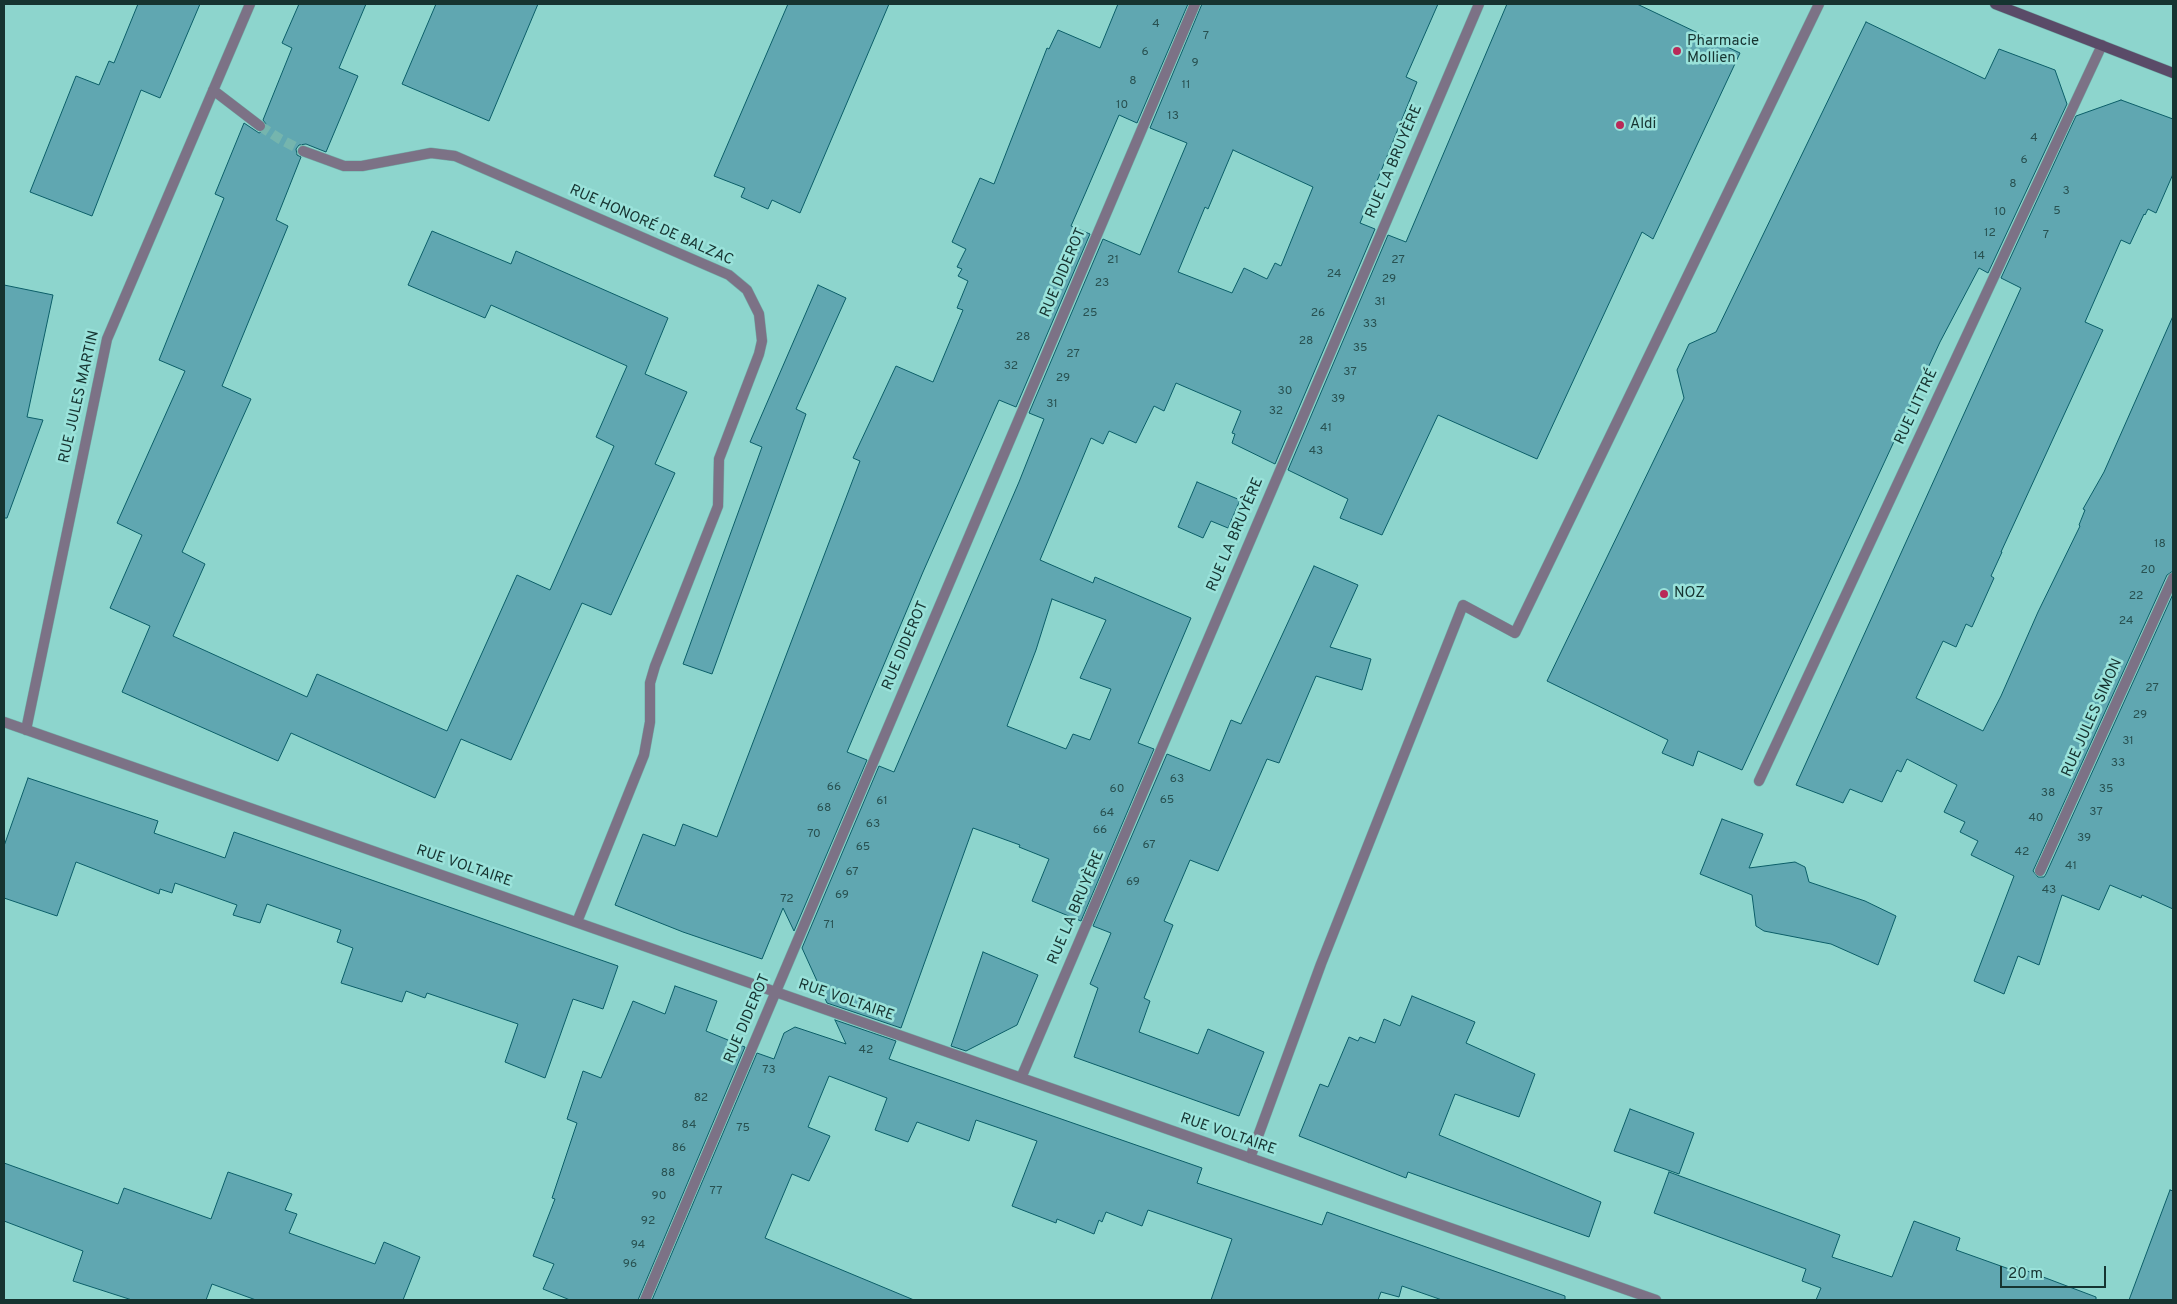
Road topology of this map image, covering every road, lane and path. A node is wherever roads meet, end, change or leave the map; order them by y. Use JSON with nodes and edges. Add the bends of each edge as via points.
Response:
{"nodes":[{"id":1,"x":250,"y":4,"type":"edge"},
{"id":2,"x":1195,"y":4,"type":"edge"},
{"id":3,"x":1479,"y":4,"type":"edge"},
{"id":4,"x":1819,"y":4,"type":"edge"},
{"id":5,"x":1995,"y":4,"type":"edge"},
{"id":6,"x":2102,"y":45,"type":"junction"},
{"id":7,"x":2173,"y":73,"type":"edge"},
{"id":8,"x":213,"y":90,"type":"junction"},
{"id":9,"x":260,"y":126,"type":"tunnel mouth"},
{"id":10,"x":303,"y":150,"type":"tunnel mouth"},
{"id":11,"x":2173,"y":578,"type":"edge"},
{"id":12,"x":4,"y":722,"type":"edge"},
{"id":13,"x":26,"y":730,"type":"junction"},
{"id":14,"x":1759,"y":781,"type":"dead end"},
{"id":15,"x":2040,"y":871,"type":"dead end"},
{"id":16,"x":577,"y":922,"type":"junction"},
{"id":17,"x":776,"y":992,"type":"junction"},
{"id":18,"x":1021,"y":1078,"type":"junction"},
{"id":19,"x":1250,"y":1158,"type":"junction"},
{"id":20,"x":645,"y":1300,"type":"edge"},
{"id":21,"x":1656,"y":1300,"type":"edge"}],
"edges":[{"from":1,"to":8,"type":"street","name":"RUE JULES MARTIN"},
{"from":2,"to":17,"type":"street","name":"RUE DIDEROT"},
{"from":3,"to":18,"type":"street","name":"RUE LA BRUYÈRE"},
{"from":4,"to":19,"type":"street","via":[[1515,633],[1463,605],[1322,964]]},
{"from":5,"to":6,"type":"street"},
{"from":6,"to":7,"type":"street"},
{"from":6,"to":14,"type":"street","name":"RUE LITTRÉ"},
{"from":8,"to":9,"type":"street"},
{"from":8,"to":13,"type":"street","name":"RUE JULES MARTIN","via":[[107,339]]},
{"from":10,"to":16,"type":"street","name":"RUE HONORÉ DE BALZAC","via":[[344,166],[362,166],[431,153],[455,156],[728,275],[747,290],[759,314],[762,341],[759,354],[719,459],[718,506],[650,683],[650,722],[644,755]]},
{"from":11,"to":15,"type":"street","name":"RUE JULES SIMON"},
{"from":12,"to":13,"type":"street","name":"RUE VOLTAIRE"},
{"from":13,"to":16,"type":"street","name":"RUE VOLTAIRE"},
{"from":16,"to":17,"type":"street","name":"RUE VOLTAIRE"},
{"from":17,"to":18,"type":"street","name":"RUE VOLTAIRE"},
{"from":17,"to":20,"type":"street","name":"RUE DIDEROT"},
{"from":18,"to":19,"type":"street","name":"RUE VOLTAIRE"},
{"from":19,"to":21,"type":"street","name":"RUE VOLTAIRE"}]}
